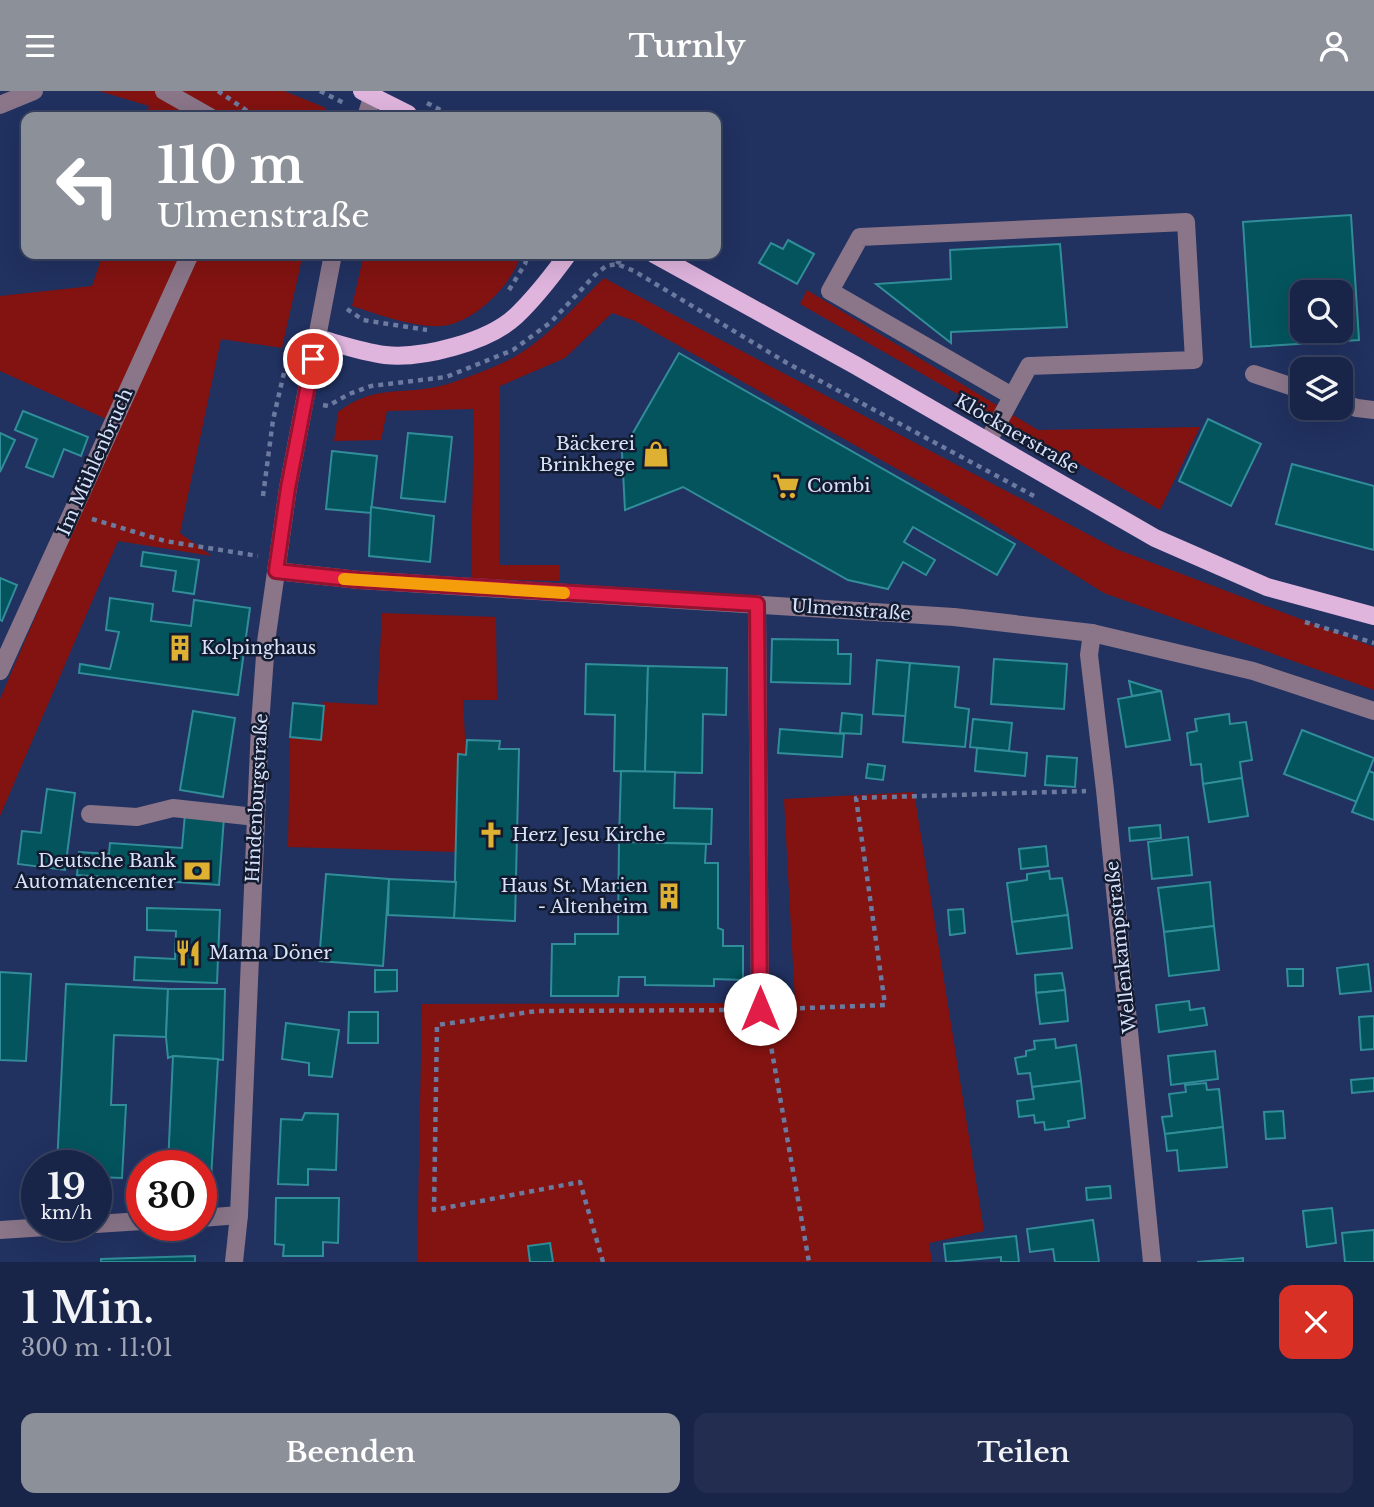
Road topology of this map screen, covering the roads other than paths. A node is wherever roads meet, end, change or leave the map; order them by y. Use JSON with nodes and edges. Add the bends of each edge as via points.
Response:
{"nodes":[{"id":1,"x":34,"y":91,"type":"edge"},
{"id":2,"x":164,"y":91,"type":"edge"},
{"id":3,"x":362,"y":91,"type":"edge"},
{"id":4,"x":373,"y":91,"type":"edge"},
{"id":5,"x":0,"y":105,"type":"edge"},
{"id":6,"x":201,"y":112,"type":"edge"},
{"id":7,"x":367,"y":112,"type":"edge"},
{"id":8,"x":403,"y":112,"type":"edge"},
{"id":9,"x":188,"y":259,"type":"edge"},
{"id":10,"x":333,"y":259,"type":"edge"},
{"id":11,"x":564,"y":259,"type":"edge"},
{"id":12,"x":663,"y":259,"type":"edge"},
{"id":13,"x":317,"y":338,"type":"junction"},
{"id":14,"x":1254,"y":374,"type":"dead end"},
{"id":15,"x":1290,"y":386,"type":"edge"},
{"id":16,"x":1012,"y":396,"type":"junction"},
{"id":17,"x":1353,"y":407,"type":"edge"},
{"id":18,"x":1374,"y":410,"type":"edge"},
{"id":19,"x":988,"y":441,"type":"junction"},
{"id":20,"x":277,"y":565,"type":"junction"},
{"id":21,"x":757,"y":604,"type":"junction"},
{"id":22,"x":1374,"y":616,"type":"edge"},
{"id":23,"x":1092,"y":633,"type":"junction"},
{"id":24,"x":0,"y":671,"type":"edge"},
{"id":25,"x":1374,"y":711,"type":"edge"},
{"id":26,"x":90,"y":814,"type":"dead end"},
{"id":27,"x":256,"y":817,"type":"junction"},
{"id":28,"x":760,"y":1009,"type":"road end"},
{"id":29,"x":239,"y":1215,"type":"junction"},
{"id":30,"x":217,"y":1216,"type":"edge"},
{"id":31,"x":21,"y":1229,"type":"edge"},
{"id":32,"x":0,"y":1230,"type":"edge"},
{"id":33,"x":234,"y":1262,"type":"edge"},
{"id":34,"x":1152,"y":1262,"type":"edge"}],
"edges":[{"from":1,"to":5,"type":"street"},
{"from":2,"to":6,"type":"street"},
{"from":3,"to":8,"type":"main road","bridge":true},
{"from":4,"to":7,"type":"street"},
{"from":9,"to":24,"type":"street","name":"Im Mühlenbruch"},
{"from":10,"to":13,"type":"street","name":"Hindenburgstraße"},
{"from":11,"to":13,"type":"main road","via":[[514,318],[453,347],[386,355]]},
{"from":12,"to":19,"type":"main road","name":"Klöcknerstraße"},
{"from":13,"to":20,"type":"street","name":"Hindenburgstraße"},
{"from":14,"to":15,"type":"street"},
{"from":16,"to":16,"type":"street","via":[[830,291],[860,237],[1186,222],[1194,360],[1029,366]]},
{"from":16,"to":19,"type":"street"},
{"from":17,"to":18,"type":"street"},
{"from":19,"to":22,"type":"main road","name":"Klöcknerstraße","via":[[1155,538],[1267,587]]},
{"from":20,"to":21,"type":"street","name":"Ulmenstraße","via":[[359,580]]},
{"from":20,"to":27,"type":"street","name":"Hindenburgstraße","via":[[266,642]]},
{"from":21,"to":23,"type":"street","name":"Ulmenstraße","via":[[954,617]]},
{"from":21,"to":28,"type":"street"},
{"from":23,"to":25,"type":"street","name":"Ulmenstraße","via":[[1253,671]]},
{"from":23,"to":34,"type":"street","name":"Wellenkampstraße","via":[[1089,655]]},
{"from":26,"to":27,"type":"street","via":[[137,817],[173,808]]},
{"from":27,"to":29,"type":"street","name":"Hindenburgstraße"},
{"from":29,"to":30,"type":"street"},
{"from":29,"to":33,"type":"street","name":"Hindenburgstraße"},
{"from":31,"to":32,"type":"street"}]}
